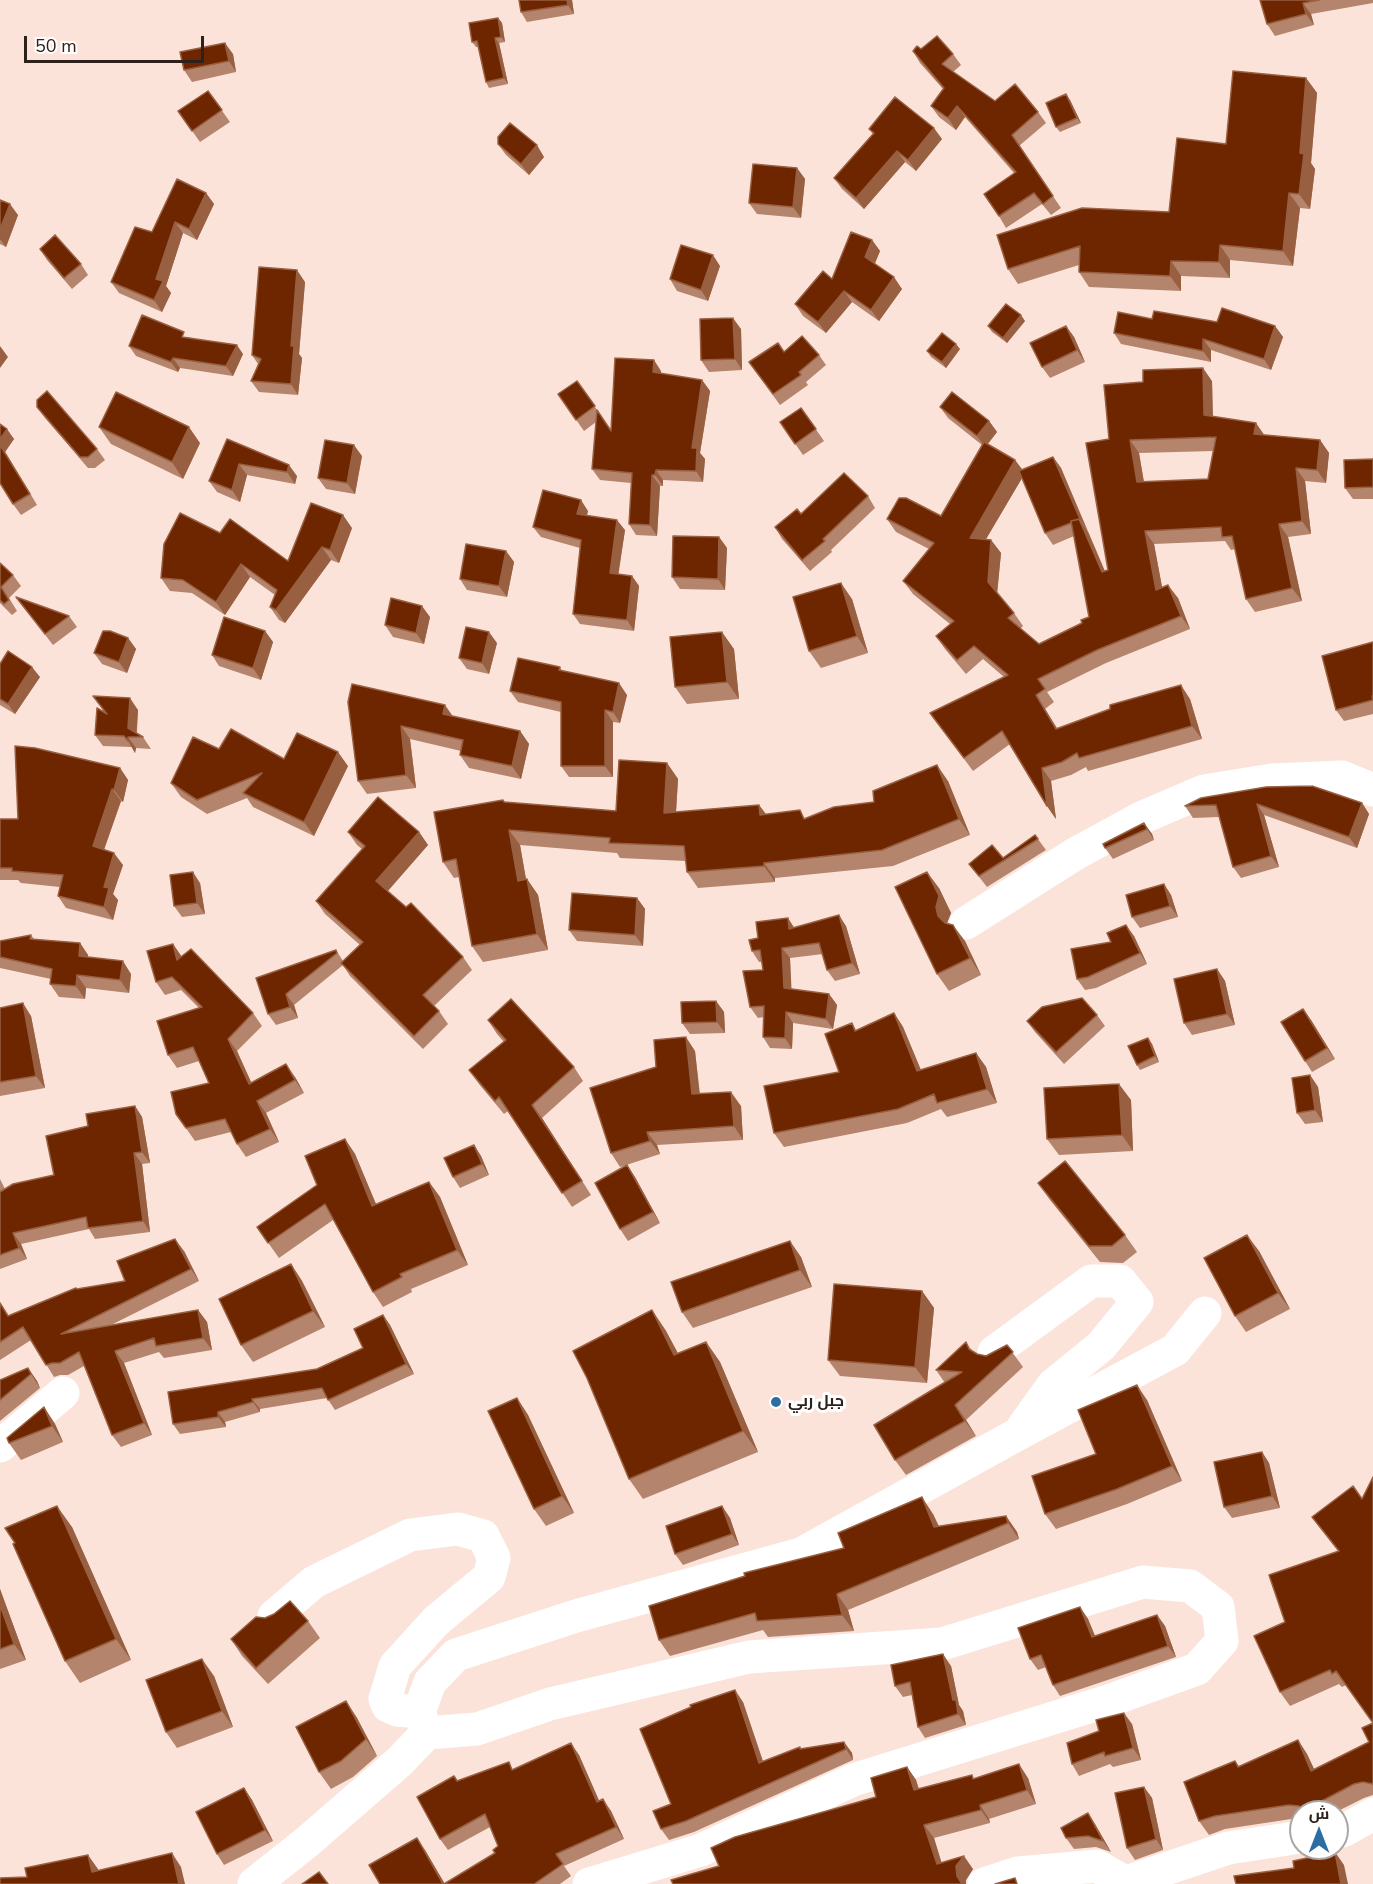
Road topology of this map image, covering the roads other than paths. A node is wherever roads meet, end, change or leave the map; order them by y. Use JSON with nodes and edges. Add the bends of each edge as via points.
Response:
{"nodes":[{"id":1,"x":1373,"y":790,"type":"edge"},
{"id":2,"x":966,"y":923,"type":"dead end"},
{"id":3,"x":1205,"y":1313,"type":"dead end"},
{"id":4,"x":994,"y":1352,"type":"edge"},
{"id":5,"x":63,"y":1393,"type":"dead end"},
{"id":6,"x":1018,"y":1434,"type":"junction"},
{"id":7,"x":0,"y":1446,"type":"edge"},
{"id":8,"x":274,"y":1616,"type":"edge"},
{"id":9,"x":423,"y":1723,"type":"junction"},
{"id":10,"x":1373,"y":1814,"type":"edge"},
{"id":11,"x":1349,"y":1828,"type":"edge"},
{"id":12,"x":1289,"y":1839,"type":"edge"},
{"id":13,"x":1123,"y":1883,"type":"edge"},
{"id":14,"x":254,"y":1884,"type":"edge"},
{"id":15,"x":589,"y":1884,"type":"edge"},
{"id":16,"x":984,"y":1884,"type":"edge"}],
"edges":[{"from":1,"to":2,"type":"street","via":[[1342,777],[1272,780],[1204,791],[1141,818],[1075,854]]},
{"from":3,"to":6,"type":"street","via":[[1174,1350]]},
{"from":4,"to":6,"type":"street","via":[[1091,1281],[1119,1281],[1137,1302],[1101,1346],[1053,1385]]},
{"from":5,"to":7,"type":"street"},
{"from":6,"to":9,"type":"street","via":[[801,1554],[576,1616],[456,1655],[430,1682]]},
{"from":8,"to":9,"type":"street","via":[[314,1582],[410,1535],[459,1529],[483,1536],[494,1558],[489,1577],[436,1622],[395,1665],[385,1699],[388,1706]]},
{"from":9,"to":14,"type":"street","via":[[399,1762]]},
{"from":9,"to":15,"type":"street","via":[[477,1729],[550,1704],[750,1657],[942,1644],[1143,1582],[1190,1586],[1218,1607],[1222,1641],[1197,1669],[1108,1701],[853,1780],[701,1850]]},
{"from":10,"to":11,"type":"street"},
{"from":12,"to":13,"type":"street","via":[[1228,1848]]},
{"from":13,"to":16,"type":"street","via":[[1097,1866],[1018,1873]]}]}
